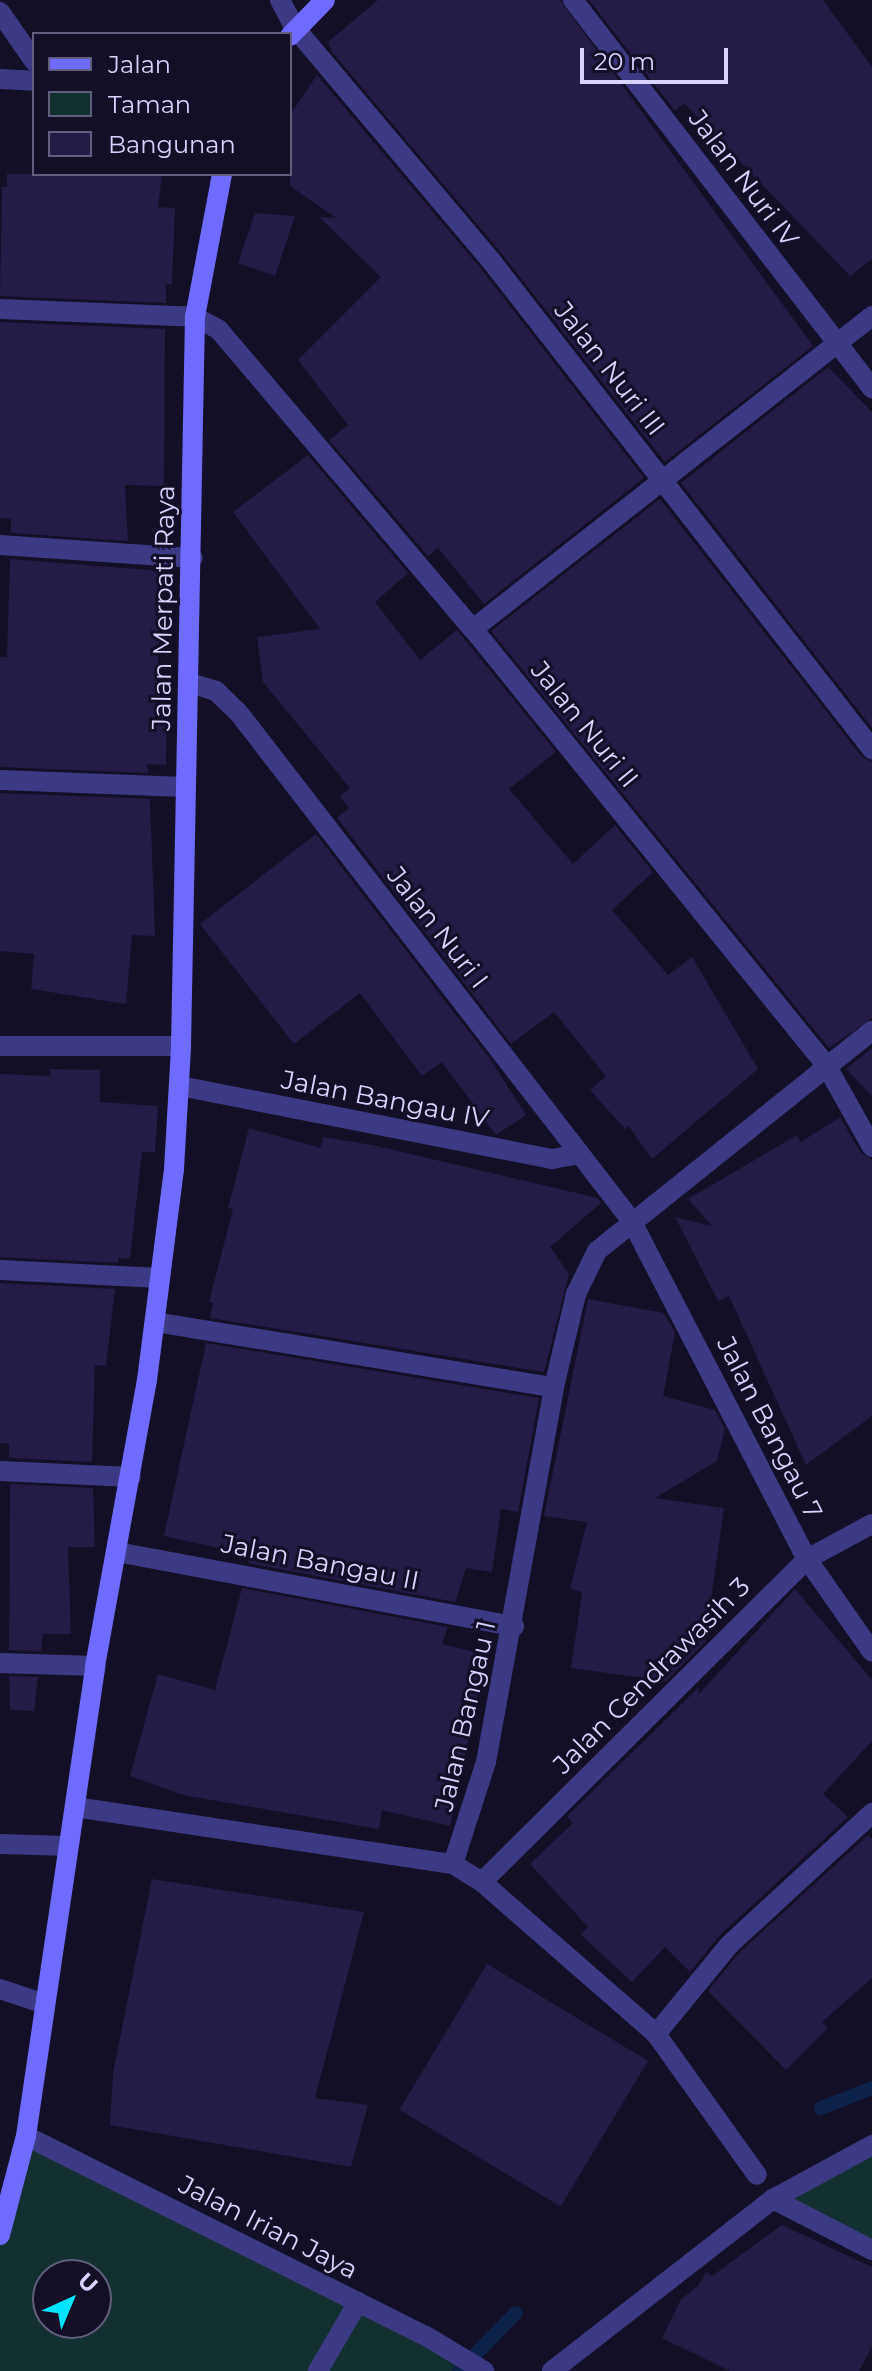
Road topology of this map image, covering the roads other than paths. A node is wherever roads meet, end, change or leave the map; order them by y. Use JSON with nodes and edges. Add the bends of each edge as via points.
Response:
{"nodes":[{"id":1,"x":280,"y":0,"type":"edge"},
{"id":2,"x":325,"y":0,"type":"edge"},
{"id":3,"x":573,"y":0,"type":"edge"},
{"id":4,"x":0,"y":12,"type":"edge"},
{"id":5,"x":293,"y":32,"type":"edge"},
{"id":6,"x":32,"y":58,"type":"edge"},
{"id":7,"x":0,"y":79,"type":"edge"},
{"id":8,"x":32,"y":81,"type":"edge"},
{"id":9,"x":222,"y":176,"type":"edge"},
{"id":10,"x":0,"y":309,"type":"edge"},
{"id":11,"x":872,"y":316,"type":"edge"},
{"id":12,"x":195,"y":317,"type":"junction"},
{"id":13,"x":836,"y":346,"type":"junction"},
{"id":14,"x":872,"y":388,"type":"edge"},
{"id":15,"x":662,"y":479,"type":"junction"},
{"id":16,"x":0,"y":545,"type":"edge"},
{"id":17,"x":193,"y":558,"type":"junction"},
{"id":18,"x":473,"y":629,"type":"junction"},
{"id":19,"x":190,"y":683,"type":"junction"},
{"id":20,"x":872,"y":749,"type":"edge"},
{"id":21,"x":0,"y":780,"type":"edge"},
{"id":22,"x":185,"y":787,"type":"junction"},
{"id":23,"x":872,"y":1031,"type":"edge"},
{"id":24,"x":0,"y":1046,"type":"edge"},
{"id":25,"x":181,"y":1046,"type":"junction"},
{"id":26,"x":826,"y":1065,"type":"junction"},
{"id":27,"x":180,"y":1086,"type":"junction"},
{"id":28,"x":872,"y":1147,"type":"edge"},
{"id":29,"x":580,"y":1154,"type":"junction"},
{"id":30,"x":631,"y":1220,"type":"junction"},
{"id":31,"x":0,"y":1270,"type":"edge"},
{"id":32,"x":160,"y":1278,"type":"junction"},
{"id":33,"x":155,"y":1322,"type":"junction"},
{"id":34,"x":554,"y":1387,"type":"junction"},
{"id":35,"x":0,"y":1471,"type":"edge"},
{"id":36,"x":131,"y":1477,"type":"junction"},
{"id":37,"x":872,"y":1524,"type":"edge"},
{"id":38,"x":117,"y":1552,"type":"junction"},
{"id":39,"x":807,"y":1559,"type":"junction"},
{"id":40,"x":514,"y":1626,"type":"junction"},
{"id":41,"x":872,"y":1652,"type":"edge"},
{"id":42,"x":0,"y":1663,"type":"edge"},
{"id":43,"x":95,"y":1666,"type":"junction"},
{"id":44,"x":75,"y":1807,"type":"junction"},
{"id":45,"x":872,"y":1813,"type":"edge"},
{"id":46,"x":0,"y":1844,"type":"edge"},
{"id":47,"x":68,"y":1846,"type":"junction"},
{"id":48,"x":453,"y":1864,"type":"junction"},
{"id":49,"x":482,"y":1882,"type":"junction"},
{"id":50,"x":0,"y":1989,"type":"edge"},
{"id":51,"x":42,"y":2003,"type":"junction"},
{"id":52,"x":656,"y":2034,"type":"junction"},
{"id":53,"x":26,"y":2136,"type":"junction"},
{"id":54,"x":872,"y":2145,"type":"edge"},
{"id":55,"x":757,"y":2175,"type":"dead end"},
{"id":56,"x":773,"y":2199,"type":"junction"},
{"id":57,"x":6,"y":2200,"type":"edge"},
{"id":58,"x":0,"y":2235,"type":"edge"},
{"id":59,"x":872,"y":2250,"type":"edge"},
{"id":60,"x":358,"y":2302,"type":"junction"},
{"id":61,"x":318,"y":2371,"type":"edge"},
{"id":62,"x":484,"y":2371,"type":"edge"},
{"id":63,"x":552,"y":2371,"type":"edge"}],
"edges":[{"from":1,"to":5,"type":"street","name":"Jalan Nuri III"},
{"from":2,"to":5,"type":"street"},
{"from":3,"to":13,"type":"street","name":"Jalan Nuri IV"},
{"from":4,"to":6,"type":"street"},
{"from":5,"to":15,"type":"street","name":"Jalan Nuri III","via":[[492,262]]},
{"from":7,"to":8,"type":"street"},
{"from":9,"to":12,"type":"street","name":"Jalan Merpati Raya"},
{"from":10,"to":12,"type":"street"},
{"from":11,"to":13,"type":"street"},
{"from":12,"to":17,"type":"street","name":"Jalan Merpati Raya"},
{"from":12,"to":18,"type":"street","name":"Jalan Nuri II","via":[[238,349]]},
{"from":13,"to":14,"type":"street","name":"Jalan Nuri IV"},
{"from":13,"to":15,"type":"street"},
{"from":15,"to":18,"type":"street"},
{"from":15,"to":20,"type":"street","name":"Jalan Nuri III"},
{"from":16,"to":17,"type":"street"},
{"from":17,"to":19,"type":"street","name":"Jalan Merpati Raya"},
{"from":18,"to":26,"type":"street","name":"Jalan Nuri II"},
{"from":19,"to":22,"type":"street","name":"Jalan Merpati Raya"},
{"from":19,"to":29,"type":"street","name":"Jalan Nuri I","via":[[216,691],[238,712]]},
{"from":21,"to":22,"type":"street"},
{"from":22,"to":25,"type":"street","name":"Jalan Merpati Raya"},
{"from":23,"to":26,"type":"street","name":"Jalan Bangau 1"},
{"from":24,"to":25,"type":"street"},
{"from":25,"to":27,"type":"street","name":"Jalan Merpati Raya"},
{"from":26,"to":28,"type":"street","name":"Jalan Nuri II"},
{"from":26,"to":30,"type":"street","name":"Jalan Bangau 1"},
{"from":27,"to":29,"type":"street","name":"Jalan Bangau IV","via":[[552,1159]]},
{"from":27,"to":32,"type":"street","name":"Jalan Merpati Raya"},
{"from":29,"to":30,"type":"street","name":"Jalan Nuri I"},
{"from":30,"to":34,"type":"street","name":"Jalan Bangau 1","via":[[597,1251],[576,1294]]},
{"from":30,"to":39,"type":"street","name":"Jalan Bangau 7"},
{"from":31,"to":32,"type":"street"},
{"from":32,"to":33,"type":"street","name":"Jalan Merpati Raya"},
{"from":33,"to":34,"type":"street"},
{"from":33,"to":36,"type":"street","name":"Jalan Merpati Raya"},
{"from":34,"to":40,"type":"street","name":"Jalan Bangau 1"},
{"from":35,"to":36,"type":"street"},
{"from":36,"to":38,"type":"street","name":"Jalan Merpati Raya"},
{"from":37,"to":39,"type":"street","name":"Jalan Cendrawasih 3"},
{"from":38,"to":40,"type":"street","name":"Jalan Bangau II"},
{"from":38,"to":43,"type":"street","name":"Jalan Merpati Raya"},
{"from":39,"to":41,"type":"street","name":"Jalan Bangau 7"},
{"from":39,"to":49,"type":"street","name":"Jalan Cendrawasih 3"},
{"from":40,"to":48,"type":"street","name":"Jalan Bangau 1","via":[[486,1762]]},
{"from":42,"to":43,"type":"street"},
{"from":43,"to":44,"type":"street","name":"Jalan Merpati Raya"},
{"from":44,"to":47,"type":"street","name":"Jalan Merpati Raya"},
{"from":44,"to":48,"type":"street"},
{"from":45,"to":52,"type":"street","via":[[729,1945]]},
{"from":46,"to":47,"type":"street"},
{"from":47,"to":51,"type":"street","name":"Jalan Merpati Raya"},
{"from":48,"to":49,"type":"street"},
{"from":49,"to":52,"type":"street"},
{"from":50,"to":51,"type":"street"},
{"from":51,"to":53,"type":"street","name":"Jalan Merpati Raya"},
{"from":52,"to":55,"type":"street"},
{"from":53,"to":57,"type":"street","name":"Jalan Merpati Raya"},
{"from":53,"to":60,"type":"street","name":"Jalan Irian Jaya"},
{"from":54,"to":56,"type":"street"},
{"from":56,"to":59,"type":"street"},
{"from":56,"to":63,"type":"street"},
{"from":57,"to":58,"type":"street","name":"Jalan Merpati Raya"},
{"from":60,"to":61,"type":"street"},
{"from":60,"to":62,"type":"street","name":"Jalan Irian Jaya"}]}
